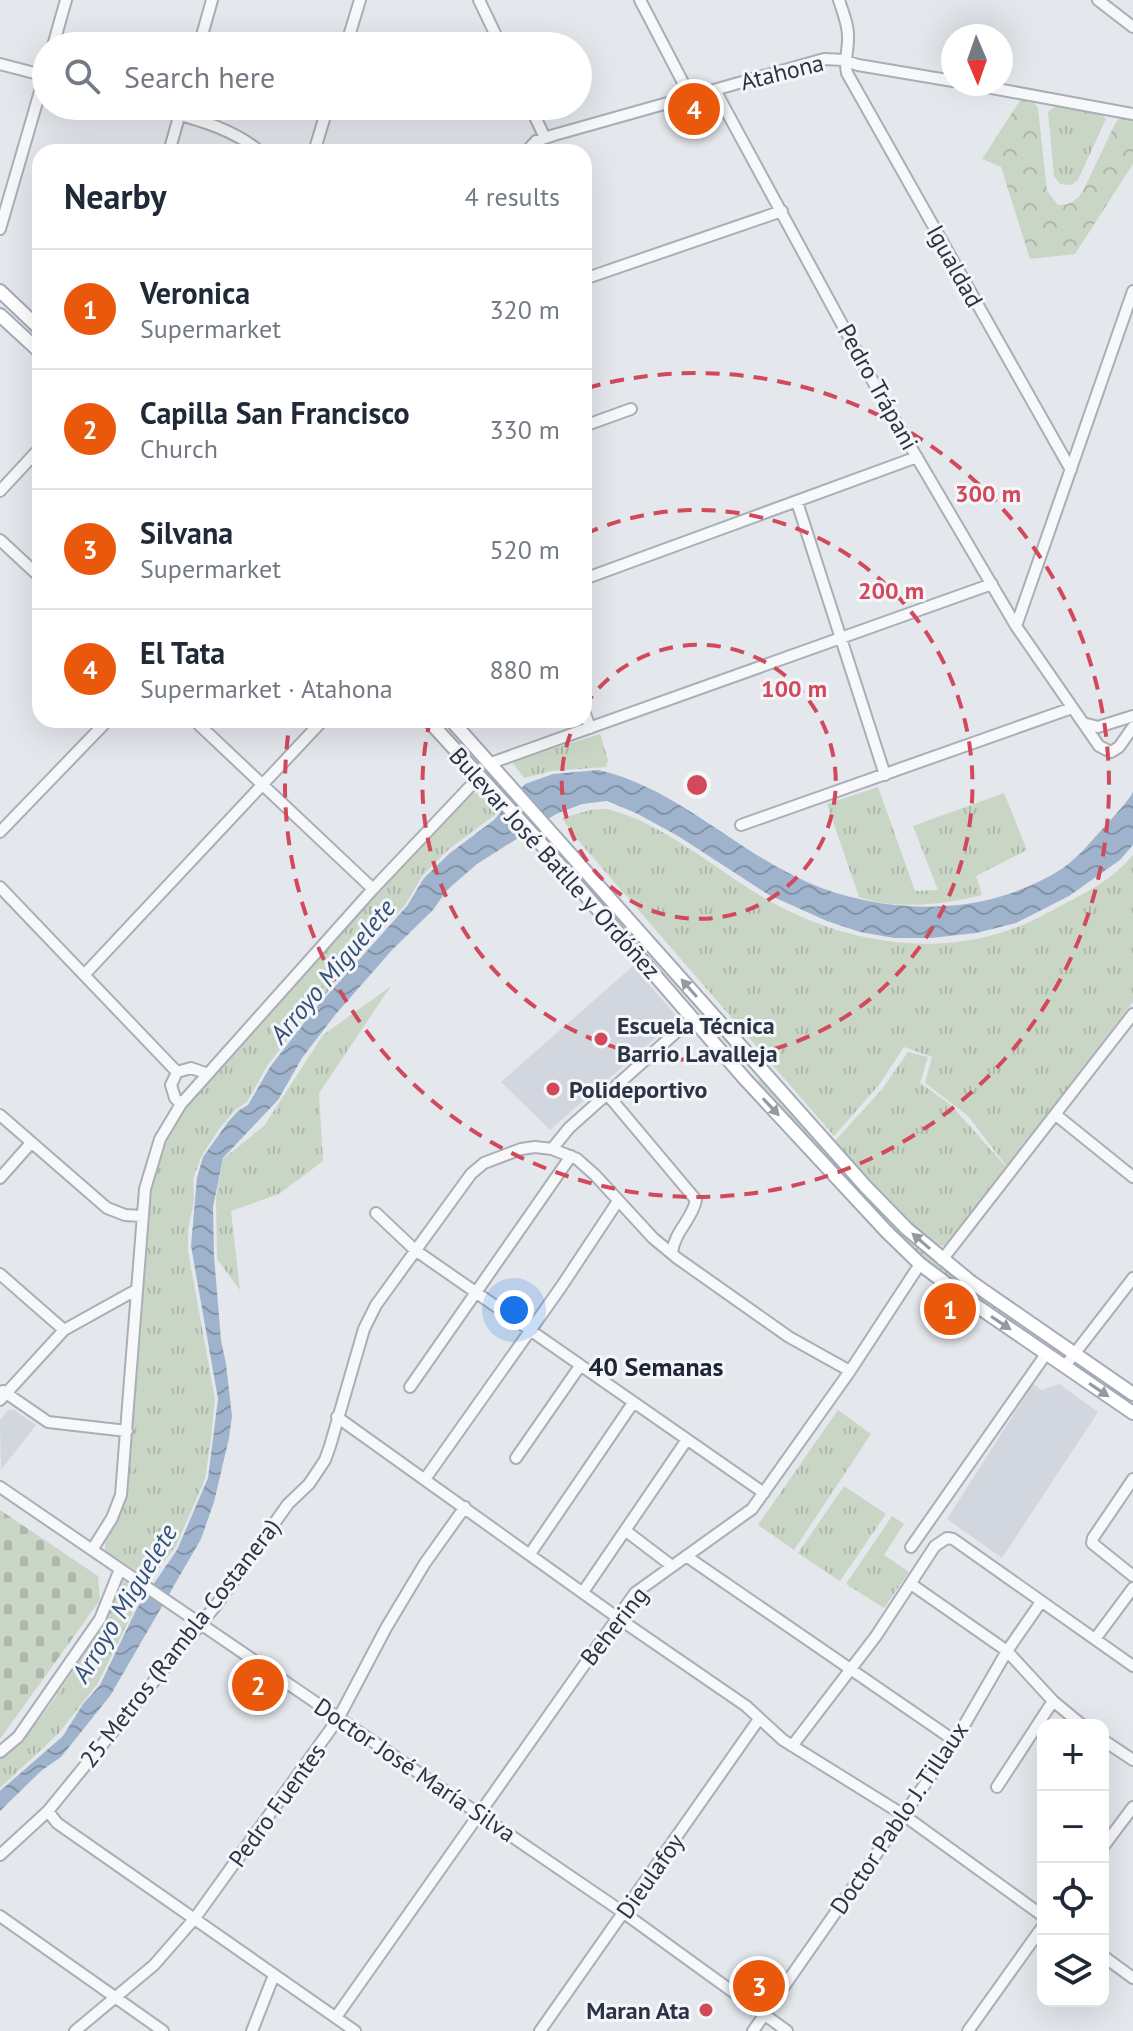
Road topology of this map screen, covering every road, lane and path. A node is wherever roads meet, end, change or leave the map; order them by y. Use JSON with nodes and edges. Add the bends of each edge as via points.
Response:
{"nodes":[{"id":1,"x":66,"y":0,"type":"edge"},
{"id":2,"x":212,"y":0,"type":"edge"},
{"id":3,"x":360,"y":0,"type":"edge"},
{"id":4,"x":479,"y":0,"type":"edge"},
{"id":5,"x":640,"y":0,"type":"edge"},
{"id":6,"x":839,"y":0,"type":"edge"},
{"id":7,"x":1098,"y":0,"type":"edge"},
{"id":8,"x":1133,"y":27,"type":"edge"},
{"id":9,"x":57,"y":32,"type":"edge"},
{"id":10,"x":203,"y":32,"type":"edge"},
{"id":11,"x":350,"y":32,"type":"edge"},
{"id":12,"x":494,"y":32,"type":"edge"},
{"id":13,"x":844,"y":60,"type":"junction"},
{"id":14,"x":0,"y":64,"type":"edge"},
{"id":15,"x":32,"y":71,"type":"edge"},
{"id":16,"x":941,"y":79,"type":"edge"},
{"id":17,"x":715,"y":90,"type":"junction"},
{"id":18,"x":1013,"y":92,"type":"edge"},
{"id":19,"x":690,"y":96,"type":"junction"},
{"id":20,"x":1133,"y":114,"type":"edge"},
{"id":21,"x":32,"y":120,"type":"edge"},
{"id":22,"x":178,"y":120,"type":"edge"},
{"id":23,"x":202,"y":120,"type":"edge"},
{"id":24,"x":324,"y":120,"type":"edge"},
{"id":25,"x":537,"y":120,"type":"edge"},
{"id":26,"x":545,"y":138,"type":"junction"},
{"id":27,"x":171,"y":144,"type":"edge"},
{"id":28,"x":251,"y":144,"type":"edge"},
{"id":29,"x":316,"y":144,"type":"edge"},
{"id":30,"x":533,"y":144,"type":"edge"},
{"id":31,"x":782,"y":211,"type":"junction"},
{"id":32,"x":0,"y":229,"type":"edge"},
{"id":33,"x":592,"y":276,"type":"edge"},
{"id":34,"x":0,"y":291,"type":"edge"},
{"id":35,"x":1133,"y":291,"type":"edge"},
{"id":36,"x":0,"y":315,"type":"edge"},
{"id":37,"x":32,"y":321,"type":"edge"},
{"id":38,"x":32,"y":345,"type":"edge"},
{"id":39,"x":631,"y":409,"type":"dead end"},
{"id":40,"x":592,"y":423,"type":"edge"},
{"id":41,"x":32,"y":457,"type":"edge"},
{"id":42,"x":917,"y":457,"type":"junction"},
{"id":43,"x":1071,"y":470,"type":"junction"},
{"id":44,"x":0,"y":491,"type":"edge"},
{"id":45,"x":797,"y":502,"type":"junction"},
{"id":46,"x":0,"y":540,"type":"edge"},
{"id":47,"x":32,"y":570,"type":"edge"},
{"id":48,"x":592,"y":576,"type":"edge"},
{"id":49,"x":992,"y":584,"type":"junction"},
{"id":50,"x":1016,"y":626,"type":"junction"},
{"id":51,"x":841,"y":638,"type":"junction"},
{"id":52,"x":1072,"y":708,"type":"junction"},
{"id":53,"x":1133,"y":716,"type":"edge"},
{"id":54,"x":1083,"y":723,"type":"junction"},
{"id":55,"x":592,"y":727,"type":"edge"},
{"id":56,"x":1133,"y":727,"type":"edge"},
{"id":57,"x":100,"y":728,"type":"edge"},
{"id":58,"x":203,"y":728,"type":"edge"},
{"id":59,"x":315,"y":728,"type":"edge"},
{"id":60,"x":435,"y":728,"type":"edge"},
{"id":61,"x":458,"y":728,"type":"edge"},
{"id":62,"x":590,"y":728,"type":"edge"},
{"id":63,"x":491,"y":763,"type":"junction"},
{"id":64,"x":885,"y":775,"type":"junction"},
{"id":65,"x":479,"y":777,"type":"junction"},
{"id":66,"x":263,"y":783,"type":"junction"},
{"id":67,"x":741,"y":825,"type":"dead end"},
{"id":68,"x":0,"y":832,"type":"edge"},
{"id":69,"x":0,"y":887,"type":"edge"},
{"id":70,"x":373,"y":889,"type":"junction"},
{"id":71,"x":84,"y":975,"type":"junction"},
{"id":72,"x":1133,"y":1014,"type":"edge"},
{"id":73,"x":692,"y":1018,"type":"junction"},
{"id":74,"x":759,"y":1067,"type":"junction"},
{"id":75,"x":177,"y":1072,"type":"junction"},
{"id":76,"x":208,"y":1074,"type":"junction"},
{"id":77,"x":745,"y":1079,"type":"junction"},
{"id":78,"x":607,"y":1094,"type":"junction"},
{"id":79,"x":181,"y":1104,"type":"junction"},
{"id":80,"x":0,"y":1115,"type":"edge"},
{"id":81,"x":1056,"y":1115,"type":"junction"},
{"id":82,"x":31,"y":1143,"type":"junction"},
{"id":83,"x":552,"y":1149,"type":"junction"},
{"id":84,"x":571,"y":1156,"type":"junction"},
{"id":85,"x":1133,"y":1177,"type":"edge"},
{"id":86,"x":0,"y":1178,"type":"edge"},
{"id":87,"x":618,"y":1201,"type":"junction"},
{"id":88,"x":376,"y":1213,"type":"dead end"},
{"id":89,"x":142,"y":1216,"type":"junction"},
{"id":90,"x":676,"y":1235,"type":"junction"},
{"id":91,"x":657,"y":1241,"type":"junction"},
{"id":92,"x":415,"y":1250,"type":"junction"},
{"id":93,"x":672,"y":1253,"type":"junction"},
{"id":94,"x":942,"y":1260,"type":"junction"},
{"id":95,"x":920,"y":1264,"type":"junction"},
{"id":96,"x":0,"y":1274,"type":"edge"},
{"id":97,"x":1133,"y":1278,"type":"edge"},
{"id":98,"x":136,"y":1290,"type":"junction"},
{"id":99,"x":476,"y":1293,"type":"junction"},
{"id":100,"x":64,"y":1330,"type":"junction"},
{"id":101,"x":529,"y":1330,"type":"junction"},
{"id":102,"x":1046,"y":1354,"type":"junction"},
{"id":103,"x":1074,"y":1354,"type":"junction"},
{"id":104,"x":580,"y":1366,"type":"junction"},
{"id":105,"x":1065,"y":1366,"type":"junction"},
{"id":106,"x":850,"y":1371,"type":"junction"},
{"id":107,"x":410,"y":1387,"type":"dead end"},
{"id":108,"x":2,"y":1394,"type":"edge"},
{"id":109,"x":1133,"y":1394,"type":"edge"},
{"id":110,"x":633,"y":1403,"type":"junction"},
{"id":111,"x":1133,"y":1413,"type":"edge"},
{"id":112,"x":337,"y":1417,"type":"junction"},
{"id":113,"x":127,"y":1431,"type":"junction"},
{"id":114,"x":686,"y":1441,"type":"junction"},
{"id":115,"x":516,"y":1458,"type":"dead end"},
{"id":116,"x":425,"y":1479,"type":"junction"},
{"id":117,"x":1133,"y":1479,"type":"edge"},
{"id":118,"x":0,"y":1487,"type":"edge"},
{"id":119,"x":764,"y":1493,"type":"junction"},
{"id":120,"x":465,"y":1507,"type":"junction"},
{"id":121,"x":626,"y":1531,"type":"junction"},
{"id":122,"x":911,"y":1547,"type":"dead end"},
{"id":123,"x":92,"y":1550,"type":"junction"},
{"id":124,"x":530,"y":1554,"type":"junction"},
{"id":125,"x":686,"y":1556,"type":"junction"},
{"id":126,"x":672,"y":1566,"type":"junction"},
{"id":127,"x":120,"y":1569,"type":"junction"},
{"id":128,"x":1133,"y":1576,"type":"edge"},
{"id":129,"x":911,"y":1584,"type":"junction"},
{"id":130,"x":1133,"y":1588,"type":"edge"},
{"id":131,"x":583,"y":1592,"type":"junction"},
{"id":132,"x":1041,"y":1602,"type":"junction"},
{"id":133,"x":618,"y":1618,"type":"junction"},
{"id":134,"x":199,"y":1623,"type":"junction"},
{"id":135,"x":1095,"y":1639,"type":"junction"},
{"id":136,"x":1007,"y":1651,"type":"junction"},
{"id":137,"x":1133,"y":1666,"type":"edge"},
{"id":138,"x":850,"y":1670,"type":"junction"},
{"id":139,"x":1053,"y":1701,"type":"junction"},
{"id":140,"x":338,"y":1719,"type":"junction"},
{"id":141,"x":759,"y":1719,"type":"junction"},
{"id":142,"x":1075,"y":1719,"type":"edge"},
{"id":143,"x":955,"y":1741,"type":"junction"},
{"id":144,"x":1109,"y":1744,"type":"edge"},
{"id":145,"x":792,"y":1746,"type":"junction"},
{"id":146,"x":0,"y":1752,"type":"edge"},
{"id":147,"x":1133,"y":1760,"type":"edge"},
{"id":148,"x":997,"y":1787,"type":"dead end"},
{"id":149,"x":1133,"y":1807,"type":"edge"},
{"id":150,"x":48,"y":1811,"type":"junction"},
{"id":151,"x":478,"y":1814,"type":"junction"},
{"id":152,"x":902,"y":1814,"type":"junction"},
{"id":153,"x":1109,"y":1839,"type":"edge"},
{"id":154,"x":0,"y":1855,"type":"edge"},
{"id":155,"x":1037,"y":1912,"type":"edge"},
{"id":156,"x":624,"y":1913,"type":"junction"},
{"id":157,"x":0,"y":1916,"type":"edge"},
{"id":158,"x":195,"y":1918,"type":"junction"},
{"id":159,"x":1037,"y":1934,"type":"edge"},
{"id":160,"x":1109,"y":1960,"type":"edge"},
{"id":161,"x":274,"y":1975,"type":"junction"},
{"id":162,"x":1133,"y":1978,"type":"edge"},
{"id":163,"x":115,"y":1996,"type":"junction"},
{"id":164,"x":764,"y":2015,"type":"junction"},
{"id":165,"x":336,"y":2017,"type":"junction"},
{"id":166,"x":75,"y":2031,"type":"edge"},
{"id":167,"x":163,"y":2031,"type":"edge"},
{"id":168,"x":252,"y":2031,"type":"edge"},
{"id":169,"x":355,"y":2031,"type":"edge"},
{"id":170,"x":540,"y":2031,"type":"edge"},
{"id":171,"x":753,"y":2031,"type":"edge"},
{"id":172,"x":787,"y":2031,"type":"edge"},
{"id":173,"x":968,"y":2031,"type":"edge"}],
"edges":[{"from":1,"to":9,"type":"street"},
{"from":2,"to":10,"type":"street"},
{"from":3,"to":11,"type":"street"},
{"from":4,"to":12,"type":"street"},
{"from":5,"to":19,"type":"street"},
{"from":6,"to":13,"type":"street","via":[[848,27]]},
{"from":7,"to":8,"type":"street"},
{"from":13,"to":16,"type":"street","name":"Atahona"},
{"from":13,"to":17,"type":"street","name":"Atahona","via":[[824,59]]},
{"from":13,"to":43,"type":"street","name":"Igualdad"},
{"from":14,"to":15,"type":"street"},
{"from":17,"to":19,"type":"street","name":"Atahona"},
{"from":17,"to":31,"type":"street","name":"Pedro Trápani"},
{"from":18,"to":20,"type":"street"},
{"from":19,"to":26,"type":"street","name":"Atahona"},
{"from":21,"to":32,"type":"street"},
{"from":22,"to":27,"type":"street"},
{"from":23,"to":28,"type":"street"},
{"from":24,"to":29,"type":"street"},
{"from":25,"to":26,"type":"street"},
{"from":26,"to":30,"type":"street","name":"Atahona"},
{"from":31,"to":33,"type":"street"},
{"from":31,"to":42,"type":"street","name":"Pedro Trápani"},
{"from":34,"to":37,"type":"main road"},
{"from":35,"to":43,"type":"street"},
{"from":36,"to":38,"type":"main road"},
{"from":39,"to":40,"type":"street"},
{"from":41,"to":44,"type":"street"},
{"from":42,"to":45,"type":"street"},
{"from":42,"to":49,"type":"street","name":"Pedro Trápani"},
{"from":43,"to":50,"type":"street"},
{"from":45,"to":48,"type":"street"},
{"from":45,"to":51,"type":"street"},
{"from":46,"to":47,"type":"street"},
{"from":49,"to":50,"type":"street","name":"Pedro Trápani"},
{"from":49,"to":51,"type":"street"},
{"from":50,"to":52,"type":"street","name":"Pedro Trápani"},
{"from":51,"to":55,"type":"street"},
{"from":51,"to":64,"type":"street"},
{"from":52,"to":54,"type":"street","name":"Pedro Trápani"},
{"from":52,"to":64,"type":"street"},
{"from":53,"to":54,"type":"street","via":[[1098,727]]},
{"from":54,"to":56,"type":"street","name":"Pedro Trápani","via":[[1099,746],[1111,752]]},
{"from":57,"to":68,"type":"street"},
{"from":58,"to":66,"type":"street"},
{"from":59,"to":66,"type":"street"},
{"from":60,"to":65,"type":"main road","name":"Bulevar José Batlle y Ordóñez"},
{"from":61,"to":63,"type":"main road","name":"Bulevar José Batlle y Ordóñez"},
{"from":62,"to":63,"type":"street"},
{"from":74,"to":63,"type":"main road","name":"Bulevar José Batlle y Ordóñez","one_way":true},
{"from":64,"to":67,"type":"street"},
{"from":65,"to":70,"type":"street"},
{"from":65,"to":73,"type":"main road","name":"Bulevar José Batlle y Ordóñez"},
{"from":66,"to":70,"type":"street"},
{"from":66,"to":71,"type":"street"},
{"from":69,"to":71,"type":"street"},
{"from":70,"to":76,"type":"street"},
{"from":71,"to":75,"type":"street"},
{"from":72,"to":81,"type":"street"},
{"from":73,"to":77,"type":"main road","name":"Bulevar José Batlle y Ordóñez"},
{"from":73,"to":78,"type":"street"},
{"from":74,"to":77,"type":"street"},
{"from":94,"to":74,"type":"main road","name":"Bulevar José Batlle y Ordóñez","one_way":true,"via":[[866,1187]]},
{"from":75,"to":76,"type":"street","via":[[191,1068]]},
{"from":75,"to":79,"type":"street","via":[[171,1085]]},
{"from":76,"to":79,"type":"street"},
{"from":77,"to":95,"type":"main road","name":"Bulevar José Batlle y Ordóñez","one_way":true},
{"from":78,"to":83,"type":"street"},
{"from":78,"to":90,"type":"street","via":[[696,1200]]},
{"from":79,"to":89,"type":"street","via":[[154,1155]]},
{"from":80,"to":82,"type":"street"},
{"from":81,"to":85,"type":"street"},
{"from":81,"to":94,"type":"street"},
{"from":82,"to":86,"type":"street"},
{"from":82,"to":89,"type":"street","via":[[107,1208]]},
{"from":83,"to":84,"type":"street"},
{"from":83,"to":92,"type":"street","name":"25 Metros (Rambla Costanera)","via":[[521,1149],[484,1163]]},
{"from":84,"to":87,"type":"street"},
{"from":84,"to":99,"type":"street"},
{"from":87,"to":91,"type":"street"},
{"from":87,"to":101,"type":"street"},
{"from":88,"to":92,"type":"street"},
{"from":89,"to":98,"type":"street"},
{"from":90,"to":91,"type":"street"},
{"from":90,"to":93,"type":"street"},
{"from":91,"to":93,"type":"street"},
{"from":92,"to":99,"type":"street"},
{"from":92,"to":112,"type":"street","name":"25 Metros (Rambla Costanera)","via":[[364,1329]]},
{"from":93,"to":106,"type":"street","via":[[789,1337]]},
{"from":94,"to":103,"type":"main road","name":"Bulevar José Batlle y Ordóñez"},
{"from":95,"to":102,"type":"main road","name":"Bulevar José Batlle y Ordóñez","one_way":true},
{"from":95,"to":106,"type":"street","name":"Behering"},
{"from":96,"to":100,"type":"street"},
{"from":97,"to":103,"type":"street"},
{"from":98,"to":100,"type":"street"},
{"from":98,"to":113,"type":"street"},
{"from":99,"to":101,"type":"street"},
{"from":99,"to":107,"type":"street"},
{"from":100,"to":108,"type":"street"},
{"from":101,"to":104,"type":"street"},
{"from":101,"to":116,"type":"street"},
{"from":102,"to":105,"type":"main road","name":"Bulevar José Batlle y Ordóñez"},
{"from":102,"to":122,"type":"street"},
{"from":103,"to":105,"type":"street"},
{"from":103,"to":109,"type":"main road","name":"Bulevar José Batlle y Ordóñez"},
{"from":104,"to":110,"type":"street"},
{"from":104,"to":115,"type":"street"},
{"from":105,"to":111,"type":"main road","name":"Bulevar José Batlle y Ordóñez","one_way":true},
{"from":106,"to":119,"type":"street","name":"Behering"},
{"from":108,"to":113,"type":"street","via":[[48,1422]]},
{"from":110,"to":114,"type":"street"},
{"from":110,"to":124,"type":"street"},
{"from":112,"to":116,"type":"street"},
{"from":112,"to":134,"type":"street","name":"25 Metros (Rambla Costanera)","via":[[325,1460],[309,1484],[288,1504]]},
{"from":113,"to":123,"type":"street","via":[[118,1507]]},
{"from":114,"to":119,"type":"street"},
{"from":114,"to":121,"type":"street"},
{"from":116,"to":120,"type":"street"},
{"from":117,"to":128,"type":"street","via":[[1092,1543]]},
{"from":118,"to":123,"type":"street","name":"Doctor José María Silva"},
{"from":119,"to":125,"type":"street","name":"Behering","via":[[740,1519]]},
{"from":120,"to":124,"type":"street"},
{"from":120,"to":140,"type":"street","name":"Pedro Fuentes","via":[[417,1576]]},
{"from":121,"to":126,"type":"street"},
{"from":121,"to":131,"type":"street"},
{"from":123,"to":127,"type":"street","name":"Doctor José María Silva"},
{"from":124,"to":131,"type":"street"},
{"from":125,"to":126,"type":"street","name":"Behering"},
{"from":125,"to":138,"type":"street"},
{"from":126,"to":133,"type":"street","name":"Behering","via":[[635,1593]]},
{"from":127,"to":134,"type":"street","name":"Doctor José María Silva"},
{"from":127,"to":146,"type":"street","via":[[100,1619],[18,1737]]},
{"from":129,"to":132,"type":"street","via":[[935,1546],[947,1538]]},
{"from":129,"to":136,"type":"street"},
{"from":129,"to":138,"type":"street"},
{"from":130,"to":135,"type":"street"},
{"from":131,"to":133,"type":"street"},
{"from":132,"to":135,"type":"street"},
{"from":132,"to":136,"type":"street","name":"Doctor Pablo J. Tillaux"},
{"from":133,"to":141,"type":"street"},
{"from":133,"to":151,"type":"street","name":"Behering"},
{"from":134,"to":140,"type":"street","name":"Doctor José María Silva"},
{"from":134,"to":150,"type":"street","name":"25 Metros (Rambla Costanera)"},
{"from":135,"to":137,"type":"street"},
{"from":136,"to":139,"type":"street"},
{"from":136,"to":143,"type":"street","name":"Doctor Pablo J. Tillaux"},
{"from":138,"to":143,"type":"street"},
{"from":138,"to":145,"type":"street"},
{"from":139,"to":142,"type":"street"},
{"from":139,"to":148,"type":"street"},
{"from":140,"to":151,"type":"street","name":"Doctor José María Silva"},
{"from":140,"to":158,"type":"street","name":"Pedro Fuentes"},
{"from":141,"to":145,"type":"street"},
{"from":141,"to":156,"type":"street","name":"Dieulafoy"},
{"from":143,"to":152,"type":"street","name":"Doctor Pablo J. Tillaux"},
{"from":144,"to":147,"type":"street"},
{"from":145,"to":152,"type":"street"},
{"from":149,"to":153,"type":"street"},
{"from":150,"to":154,"type":"street","name":"25 Metros (Rambla Costanera)"},
{"from":150,"to":158,"type":"street","via":[[57,1823]]},
{"from":151,"to":156,"type":"street","name":"Doctor José María Silva"},
{"from":151,"to":165,"type":"street","name":"Behering"},
{"from":152,"to":155,"type":"street"},
{"from":152,"to":164,"type":"street","name":"Doctor Pablo J. Tillaux"},
{"from":156,"to":164,"type":"street","name":"Doctor José María Silva"},
{"from":156,"to":170,"type":"street","name":"Dieulafoy"},
{"from":157,"to":163,"type":"street"},
{"from":158,"to":161,"type":"street"},
{"from":158,"to":163,"type":"street","name":"Pedro Fuentes","via":[[163,1957]]},
{"from":159,"to":173,"type":"street"},
{"from":160,"to":162,"type":"street"},
{"from":161,"to":165,"type":"street"},
{"from":161,"to":168,"type":"street"},
{"from":163,"to":166,"type":"street","name":"Pedro Fuentes"},
{"from":163,"to":167,"type":"street"},
{"from":164,"to":171,"type":"street","name":"Doctor Pablo J. Tillaux"},
{"from":164,"to":172,"type":"street","name":"Doctor José María Silva"},
{"from":165,"to":169,"type":"street"}]}
